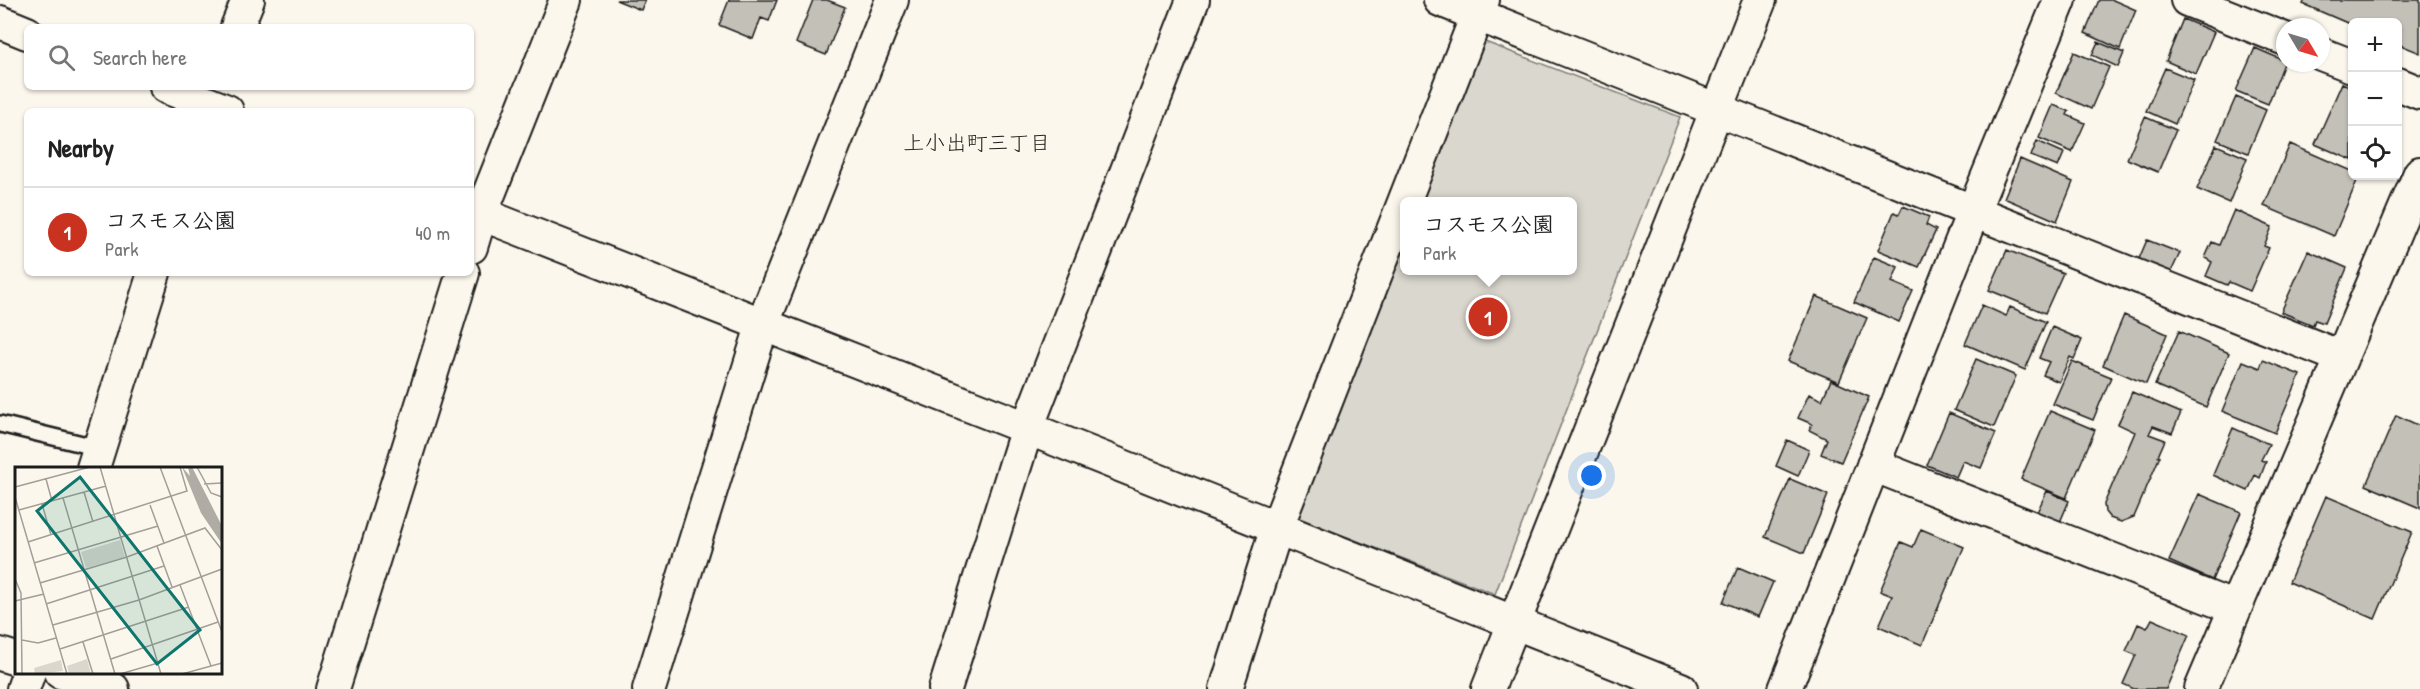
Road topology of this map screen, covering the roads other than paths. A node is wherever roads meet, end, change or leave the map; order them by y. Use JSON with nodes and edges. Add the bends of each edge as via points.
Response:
{"nodes":[{"id":1,"x":248,"y":0,"type":"edge"},
{"id":2,"x":566,"y":0,"type":"edge"},
{"id":3,"x":892,"y":0,"type":"edge"},
{"id":4,"x":1193,"y":0,"type":"edge"},
{"id":5,"x":1440,"y":0,"type":"edge"},
{"id":6,"x":1760,"y":0,"type":"edge"},
{"id":7,"x":2060,"y":0,"type":"edge"},
{"id":8,"x":2187,"y":0,"type":"edge"},
{"id":9,"x":1480,"y":7,"type":"edge"},
{"id":10,"x":238,"y":24,"type":"edge"},
{"id":11,"x":2276,"y":35,"type":"edge"},
{"id":12,"x":2330,"y":57,"type":"edge"},
{"id":13,"x":2348,"y":64,"type":"edge"},
{"id":14,"x":2402,"y":86,"type":"edge"},
{"id":15,"x":175,"y":90,"type":"edge"},
{"id":16,"x":2420,"y":93,"type":"edge"},
{"id":17,"x":213,"y":103,"type":"edge"},
{"id":18,"x":1716,"y":111,"type":"junction"},
{"id":19,"x":2420,"y":173,"type":"edge"},
{"id":20,"x":1406,"y":197,"type":"edge"},
{"id":21,"x":476,"y":212,"type":"edge"},
{"id":22,"x":1400,"y":212,"type":"edge"},
{"id":23,"x":1973,"y":212,"type":"junction"},
{"id":24,"x":2409,"y":227,"type":"edge"},
{"id":25,"x":153,"y":276,"type":"edge"},
{"id":26,"x":462,"y":276,"type":"edge"},
{"id":27,"x":763,"y":323,"type":"junction"},
{"id":28,"x":2341,"y":357,"type":"junction"},
{"id":29,"x":0,"y":424,"type":"edge"},
{"id":30,"x":1027,"y":428,"type":"junction"},
{"id":31,"x":96,"y":458,"type":"edge"},
{"id":32,"x":1873,"y":465,"type":"junction"},
{"id":33,"x":1277,"y":527,"type":"junction"},
{"id":34,"x":2235,"y":608,"type":"junction"},
{"id":35,"x":1515,"y":621,"type":"junction"},
{"id":36,"x":0,"y":654,"type":"edge"},
{"id":37,"x":15,"y":659,"type":"edge"},
{"id":38,"x":28,"y":674,"type":"edge"},
{"id":39,"x":66,"y":674,"type":"edge"},
{"id":40,"x":23,"y":689,"type":"edge"},
{"id":41,"x":113,"y":689,"type":"edge"},
{"id":42,"x":333,"y":689,"type":"edge"},
{"id":43,"x":649,"y":689,"type":"edge"},
{"id":44,"x":945,"y":689,"type":"edge"},
{"id":45,"x":1226,"y":689,"type":"edge"},
{"id":46,"x":1488,"y":689,"type":"edge"},
{"id":47,"x":1681,"y":689,"type":"edge"},
{"id":48,"x":1785,"y":689,"type":"edge"},
{"id":49,"x":2201,"y":689,"type":"edge"}],
"edges":[{"from":1,"to":10,"type":"street"},
{"from":2,"to":21,"type":"street"},
{"from":3,"to":27,"type":"street"},
{"from":4,"to":30,"type":"street"},
{"from":5,"to":9,"type":"street"},
{"from":6,"to":18,"type":"street"},
{"from":7,"to":23,"type":"street"},
{"from":8,"to":11,"type":"street"},
{"from":9,"to":18,"type":"street"},
{"from":9,"to":20,"type":"street"},
{"from":12,"to":13,"type":"street"},
{"from":14,"to":16,"type":"street"},
{"from":15,"to":17,"type":"street"},
{"from":18,"to":23,"type":"street"},
{"from":18,"to":35,"type":"street"},
{"from":19,"to":24,"type":"street"},
{"from":21,"to":27,"type":"street"},
{"from":22,"to":33,"type":"street"},
{"from":23,"to":28,"type":"street"},
{"from":23,"to":32,"type":"street"},
{"from":24,"to":28,"type":"street"},
{"from":25,"to":31,"type":"street"},
{"from":26,"to":42,"type":"street"},
{"from":27,"to":30,"type":"street"},
{"from":27,"to":43,"type":"street"},
{"from":28,"to":34,"type":"street"},
{"from":29,"to":31,"type":"lane"},
{"from":30,"to":33,"type":"street"},
{"from":30,"to":44,"type":"street"},
{"from":32,"to":34,"type":"street"},
{"from":32,"to":48,"type":"street"},
{"from":33,"to":35,"type":"street"},
{"from":33,"to":45,"type":"street"},
{"from":34,"to":49,"type":"street"},
{"from":35,"to":46,"type":"street"},
{"from":35,"to":47,"type":"street"},
{"from":36,"to":37,"type":"street"},
{"from":38,"to":40,"type":"street"},
{"from":39,"to":41,"type":"street"}]}
